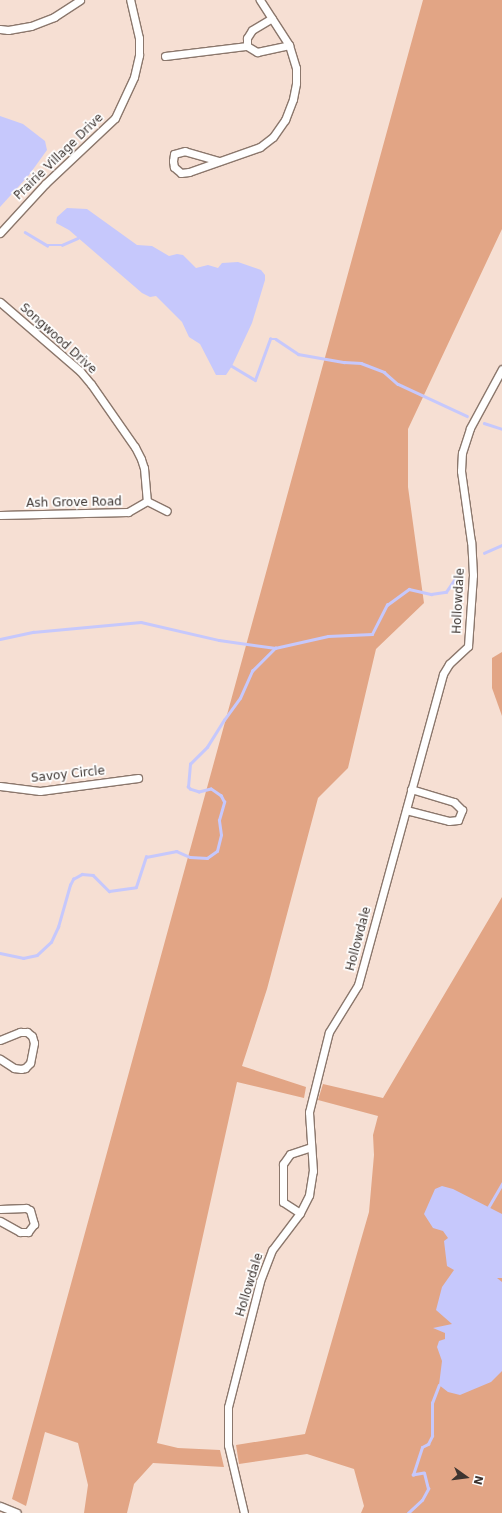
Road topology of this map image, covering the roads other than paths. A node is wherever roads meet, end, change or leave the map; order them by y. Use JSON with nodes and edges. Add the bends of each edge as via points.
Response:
{"nodes":[{"id":1,"x":80,"y":0,"type":"edge"},
{"id":2,"x":130,"y":0,"type":"edge"},
{"id":3,"x":260,"y":0,"type":"edge"},
{"id":4,"x":272,"y":18,"type":"junction"},
{"id":5,"x":0,"y":29,"type":"edge"},
{"id":6,"x":289,"y":45,"type":"junction"},
{"id":7,"x":247,"y":46,"type":"junction"},
{"id":8,"x":165,"y":56,"type":"dead end"},
{"id":9,"x":219,"y":161,"type":"junction"},
{"id":10,"x":0,"y":233,"type":"edge"},
{"id":11,"x":0,"y":302,"type":"edge"},
{"id":12,"x":502,"y":369,"type":"edge"},
{"id":13,"x":147,"y":502,"type":"junction"},
{"id":14,"x":167,"y":511,"type":"dead end"},
{"id":15,"x":0,"y":516,"type":"edge"},
{"id":16,"x":138,"y":778,"type":"dead end"},
{"id":17,"x":0,"y":786,"type":"edge"},
{"id":18,"x":412,"y":789,"type":"junction"},
{"id":19,"x":406,"y":810,"type":"junction"},
{"id":20,"x":0,"y":1040,"type":"edge"},
{"id":21,"x":0,"y":1059,"type":"edge"},
{"id":22,"x":311,"y":1147,"type":"junction"},
{"id":23,"x":0,"y":1208,"type":"edge"},
{"id":24,"x":300,"y":1213,"type":"junction"},
{"id":25,"x":0,"y":1221,"type":"edge"},
{"id":26,"x":0,"y":1506,"type":"edge"},
{"id":27,"x":18,"y":1513,"type":"edge"},
{"id":28,"x":244,"y":1513,"type":"edge"}],
"edges":[{"from":1,"to":5,"type":"street","via":[[54,17],[31,26]]},
{"from":2,"to":10,"type":"street","name":"Prairie Village Drive","via":[[139,38],[138,55],[134,77],[115,118],[45,184]]},
{"from":3,"to":4,"type":"street"},
{"from":4,"to":6,"type":"street"},
{"from":4,"to":7,"type":"street","via":[[252,30],[247,38]]},
{"from":6,"to":7,"type":"street","via":[[257,52]]},
{"from":6,"to":9,"type":"street","via":[[296,68],[296,83],[285,120],[273,137],[260,147]]},
{"from":7,"to":8,"type":"street"},
{"from":9,"to":9,"type":"street","via":[[185,151],[174,154],[173,161],[181,173]]},
{"from":11,"to":13,"type":"street","name":"Songwood Drive","via":[[80,371],[91,384],[141,459]]},
{"from":12,"to":18,"type":"street","name":"Hollowdale","via":[[470,428],[462,453],[461,471],[473,575],[468,646],[443,674]]},
{"from":13,"to":14,"type":"street"},
{"from":13,"to":15,"type":"street","name":"Ash Grove Road","via":[[128,512]]},
{"from":16,"to":17,"type":"street","name":"Savoy Circle","via":[[40,791]]},
{"from":18,"to":19,"type":"street","name":"Hollowdale"},
{"from":18,"to":19,"type":"street","via":[[454,802],[462,810],[458,820],[449,822]]},
{"from":19,"to":22,"type":"street","name":"Hollowdale","via":[[358,985],[329,1032],[309,1112]]},
{"from":20,"to":21,"type":"street","via":[[27,1032],[32,1036],[34,1043],[30,1063],[25,1068],[14,1068]]},
{"from":22,"to":24,"type":"street","name":"Hollowdale","via":[[313,1171],[309,1195]]},
{"from":22,"to":24,"type":"street","via":[[290,1154],[283,1164],[283,1202]]},
{"from":23,"to":25,"type":"street","via":[[26,1208],[30,1210],[34,1224],[28,1232],[20,1232]]},
{"from":24,"to":28,"type":"street","name":"Hollowdale","via":[[272,1250],[260,1281],[228,1407],[228,1445]]},
{"from":26,"to":27,"type":"street"}]}
